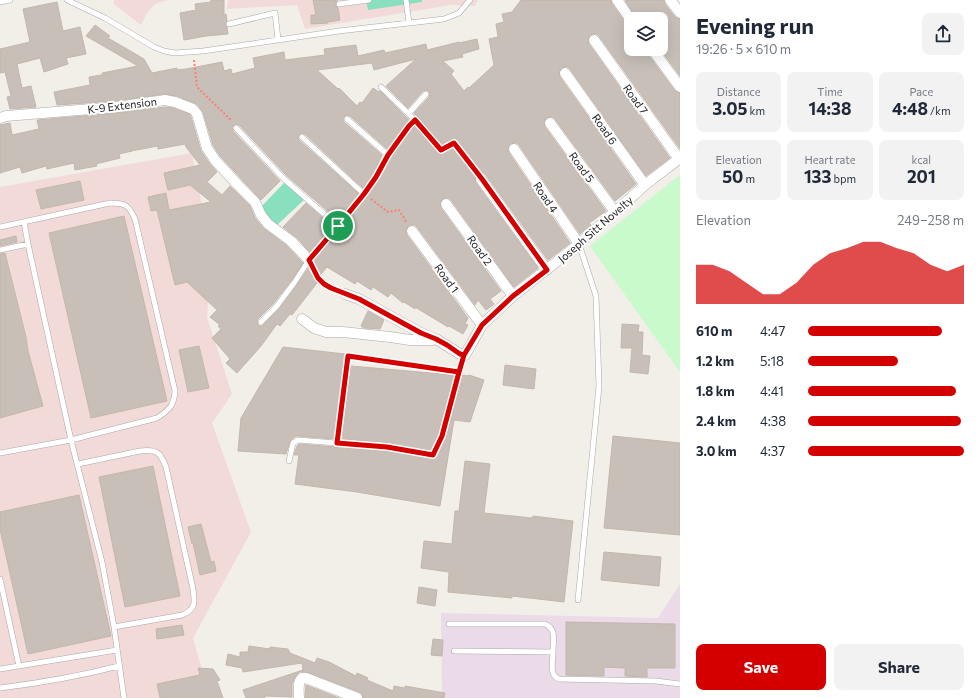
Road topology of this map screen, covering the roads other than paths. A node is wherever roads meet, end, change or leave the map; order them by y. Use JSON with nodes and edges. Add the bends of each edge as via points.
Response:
{"nodes":[{"id":1,"x":10,"y":0,"type":"edge"},
{"id":2,"x":67,"y":0,"type":"edge"},
{"id":3,"x":369,"y":0,"type":"edge"},
{"id":4,"x":406,"y":0,"type":"edge"},
{"id":5,"x":470,"y":0,"type":"edge"},
{"id":6,"x":617,"y":0,"type":"edge"},
{"id":7,"x":670,"y":0,"type":"edge"},
{"id":8,"x":0,"y":2,"type":"edge"},
{"id":9,"x":339,"y":4,"type":"dead end"},
{"id":10,"x":625,"y":12,"type":"edge"},
{"id":11,"x":680,"y":13,"type":"edge"},
{"id":12,"x":409,"y":23,"type":"junction"},
{"id":13,"x":229,"y":24,"type":"dead end"},
{"id":14,"x":278,"y":40,"type":"junction"},
{"id":15,"x":594,"y":40,"type":"dead end"},
{"id":16,"x":657,"y":56,"type":"edge"},
{"id":17,"x":565,"y":73,"type":"dead end"},
{"id":18,"x":381,"y":87,"type":"dead end"},
{"id":19,"x":680,"y":87,"type":"edge"},
{"id":20,"x":426,"y":94,"type":"dead end"},
{"id":21,"x":409,"y":114,"type":"junction"},
{"id":22,"x":0,"y":118,"type":"edge"},
{"id":23,"x":347,"y":120,"type":"dead end"},
{"id":24,"x":550,"y":123,"type":"dead end"},
{"id":25,"x":236,"y":128,"type":"road end"},
{"id":26,"x":302,"y":137,"type":"dead end"},
{"id":27,"x":514,"y":149,"type":"dead end"},
{"id":28,"x":388,"y":155,"type":"junction"},
{"id":29,"x":679,"y":158,"type":"edge"},
{"id":30,"x":482,"y":179,"type":"road end"},
{"id":31,"x":645,"y":185,"type":"junction"},
{"id":32,"x":364,"y":194,"type":"junction"},
{"id":33,"x":446,"y":204,"type":"dead end"},
{"id":34,"x":615,"y":212,"type":"junction"},
{"id":35,"x":24,"y":222,"type":"junction"},
{"id":36,"x":338,"y":226,"type":"junction"},
{"id":37,"x":0,"y":227,"type":"edge"},
{"id":38,"x":412,"y":231,"type":"road end"},
{"id":39,"x":28,"y":244,"type":"junction"},
{"id":40,"x":579,"y":244,"type":"junction"},
{"id":41,"x":0,"y":250,"type":"edge"},
{"id":42,"x":309,"y":260,"type":"junction"},
{"id":43,"x":547,"y":270,"type":"junction"},
{"id":44,"x":346,"y":294,"type":"road end"},
{"id":45,"x":513,"y":296,"type":"junction"},
{"id":46,"x":302,"y":319,"type":"dead end"},
{"id":47,"x":261,"y":322,"type":"dead end"},
{"id":48,"x":482,"y":325,"type":"junction"},
{"id":49,"x":436,"y":339,"type":"junction"},
{"id":50,"x":464,"y":355,"type":"junction"},
{"id":51,"x":459,"y":372,"type":"junction"},
{"id":52,"x":71,"y":440,"type":"junction"},
{"id":53,"x":337,"y":443,"type":"junction"},
{"id":54,"x":0,"y":453,"type":"edge"},
{"id":55,"x":289,"y":461,"type":"dead end"},
{"id":56,"x":78,"y":464,"type":"junction"},
{"id":57,"x":0,"y":579,"type":"edge"},
{"id":58,"x":578,"y":600,"type":"dead end"},
{"id":59,"x":449,"y":624,"type":"dead end"},
{"id":60,"x":114,"y":627,"type":"junction"},
{"id":61,"x":117,"y":650,"type":"junction"},
{"id":62,"x":454,"y":651,"type":"dead end"},
{"id":63,"x":553,"y":652,"type":"junction"},
{"id":64,"x":19,"y":666,"type":"junction"},
{"id":65,"x":119,"y":666,"type":"junction"},
{"id":66,"x":0,"y":669,"type":"edge"},
{"id":67,"x":680,"y":684,"type":"edge"},
{"id":68,"x":0,"y":688,"type":"edge"},
{"id":69,"x":124,"y":698,"type":"edge"},
{"id":70,"x":299,"y":698,"type":"edge"},
{"id":71,"x":357,"y":698,"type":"edge"}],
"edges":[{"from":1,"to":8,"type":"lane"},
{"from":2,"to":14,"type":"lane","via":[[164,51],[193,52]]},
{"from":3,"to":9,"type":"lane"},
{"from":4,"to":12,"type":"lane"},
{"from":5,"to":12,"type":"lane","via":[[459,13],[444,20]]},
{"from":6,"to":10,"type":"street"},
{"from":7,"to":11,"type":"street"},
{"from":12,"to":14,"type":"lane"},
{"from":13,"to":14,"type":"lane","via":[[274,13]]},
{"from":15,"to":29,"type":"street","name":"Road 7"},
{"from":16,"to":19,"type":"street"},
{"from":17,"to":31,"type":"street","name":"Road 6"},
{"from":18,"to":21,"type":"lane"},
{"from":20,"to":21,"type":"lane"},
{"from":21,"to":28,"type":"lane","via":[[415,120]]},
{"from":22,"to":42,"type":"street","name":"K-9 Extension","via":[[165,100],[193,110],[197,114],[207,148],[215,160],[255,202],[268,224],[291,241]]},
{"from":23,"to":28,"type":"lane"},
{"from":24,"to":34,"type":"street","name":"Road 5"},
{"from":25,"to":36,"type":"lane","via":[[284,179]]},
{"from":26,"to":32,"type":"lane"},
{"from":27,"to":40,"type":"street","name":"Road 4"},
{"from":28,"to":32,"type":"lane"},
{"from":29,"to":31,"type":"street","name":"Joseph Sitt Novelty"},
{"from":30,"to":43,"type":"street"},
{"from":31,"to":34,"type":"street","name":"Joseph Sitt Novelty"},
{"from":32,"to":36,"type":"lane"},
{"from":33,"to":45,"type":"street","name":"Road 2"},
{"from":34,"to":40,"type":"street","name":"Joseph Sitt Novelty"},
{"from":35,"to":37,"type":"lane"},
{"from":35,"to":39,"type":"lane"},
{"from":35,"to":52,"type":"lane","via":[[110,203],[126,205],[132,211],[175,391],[171,407],[157,418]]},
{"from":36,"to":42,"type":"lane"},
{"from":38,"to":48,"type":"street","name":"Road 1"},
{"from":39,"to":41,"type":"lane"},
{"from":39,"to":52,"type":"lane"},
{"from":40,"to":43,"type":"street","name":"Joseph Sitt Novelty"},
{"from":40,"to":58,"type":"lane","via":[[596,296],[599,386]]},
{"from":42,"to":47,"type":"lane","via":[[276,307]]},
{"from":43,"to":45,"type":"street","name":"Joseph Sitt Novelty"},
{"from":44,"to":49,"type":"street"},
{"from":45,"to":48,"type":"street","name":"Joseph Sitt Novelty"},
{"from":46,"to":49,"type":"street","via":[[314,328],[326,332],[410,340]]},
{"from":48,"to":50,"type":"street","name":"Joseph Sitt Novelty"},
{"from":49,"to":50,"type":"street"},
{"from":50,"to":51,"type":"lane"},
{"from":51,"to":53,"type":"lane","via":[[442,436],[433,455],[387,447]]},
{"from":51,"to":53,"type":"lane","via":[[348,356]]},
{"from":52,"to":54,"type":"lane"},
{"from":52,"to":56,"type":"lane"},
{"from":53,"to":55,"type":"lane","via":[[298,440],[293,443]]},
{"from":56,"to":60,"type":"lane","via":[[102,562]]},
{"from":56,"to":60,"type":"lane","via":[[149,450],[162,457],[193,588],[194,606],[187,613]]},
{"from":57,"to":64,"type":"lane"},
{"from":59,"to":63,"type":"lane","via":[[546,624],[554,632]]},
{"from":60,"to":61,"type":"lane"},
{"from":61,"to":64,"type":"lane"},
{"from":61,"to":65,"type":"lane"},
{"from":62,"to":63,"type":"lane"},
{"from":63,"to":67,"type":"lane","via":[[552,670],[556,678]]},
{"from":64,"to":66,"type":"lane"},
{"from":65,"to":68,"type":"lane"},
{"from":65,"to":69,"type":"lane"},
{"from":70,"to":71,"type":"street","via":[[299,684],[302,678]]}]}
